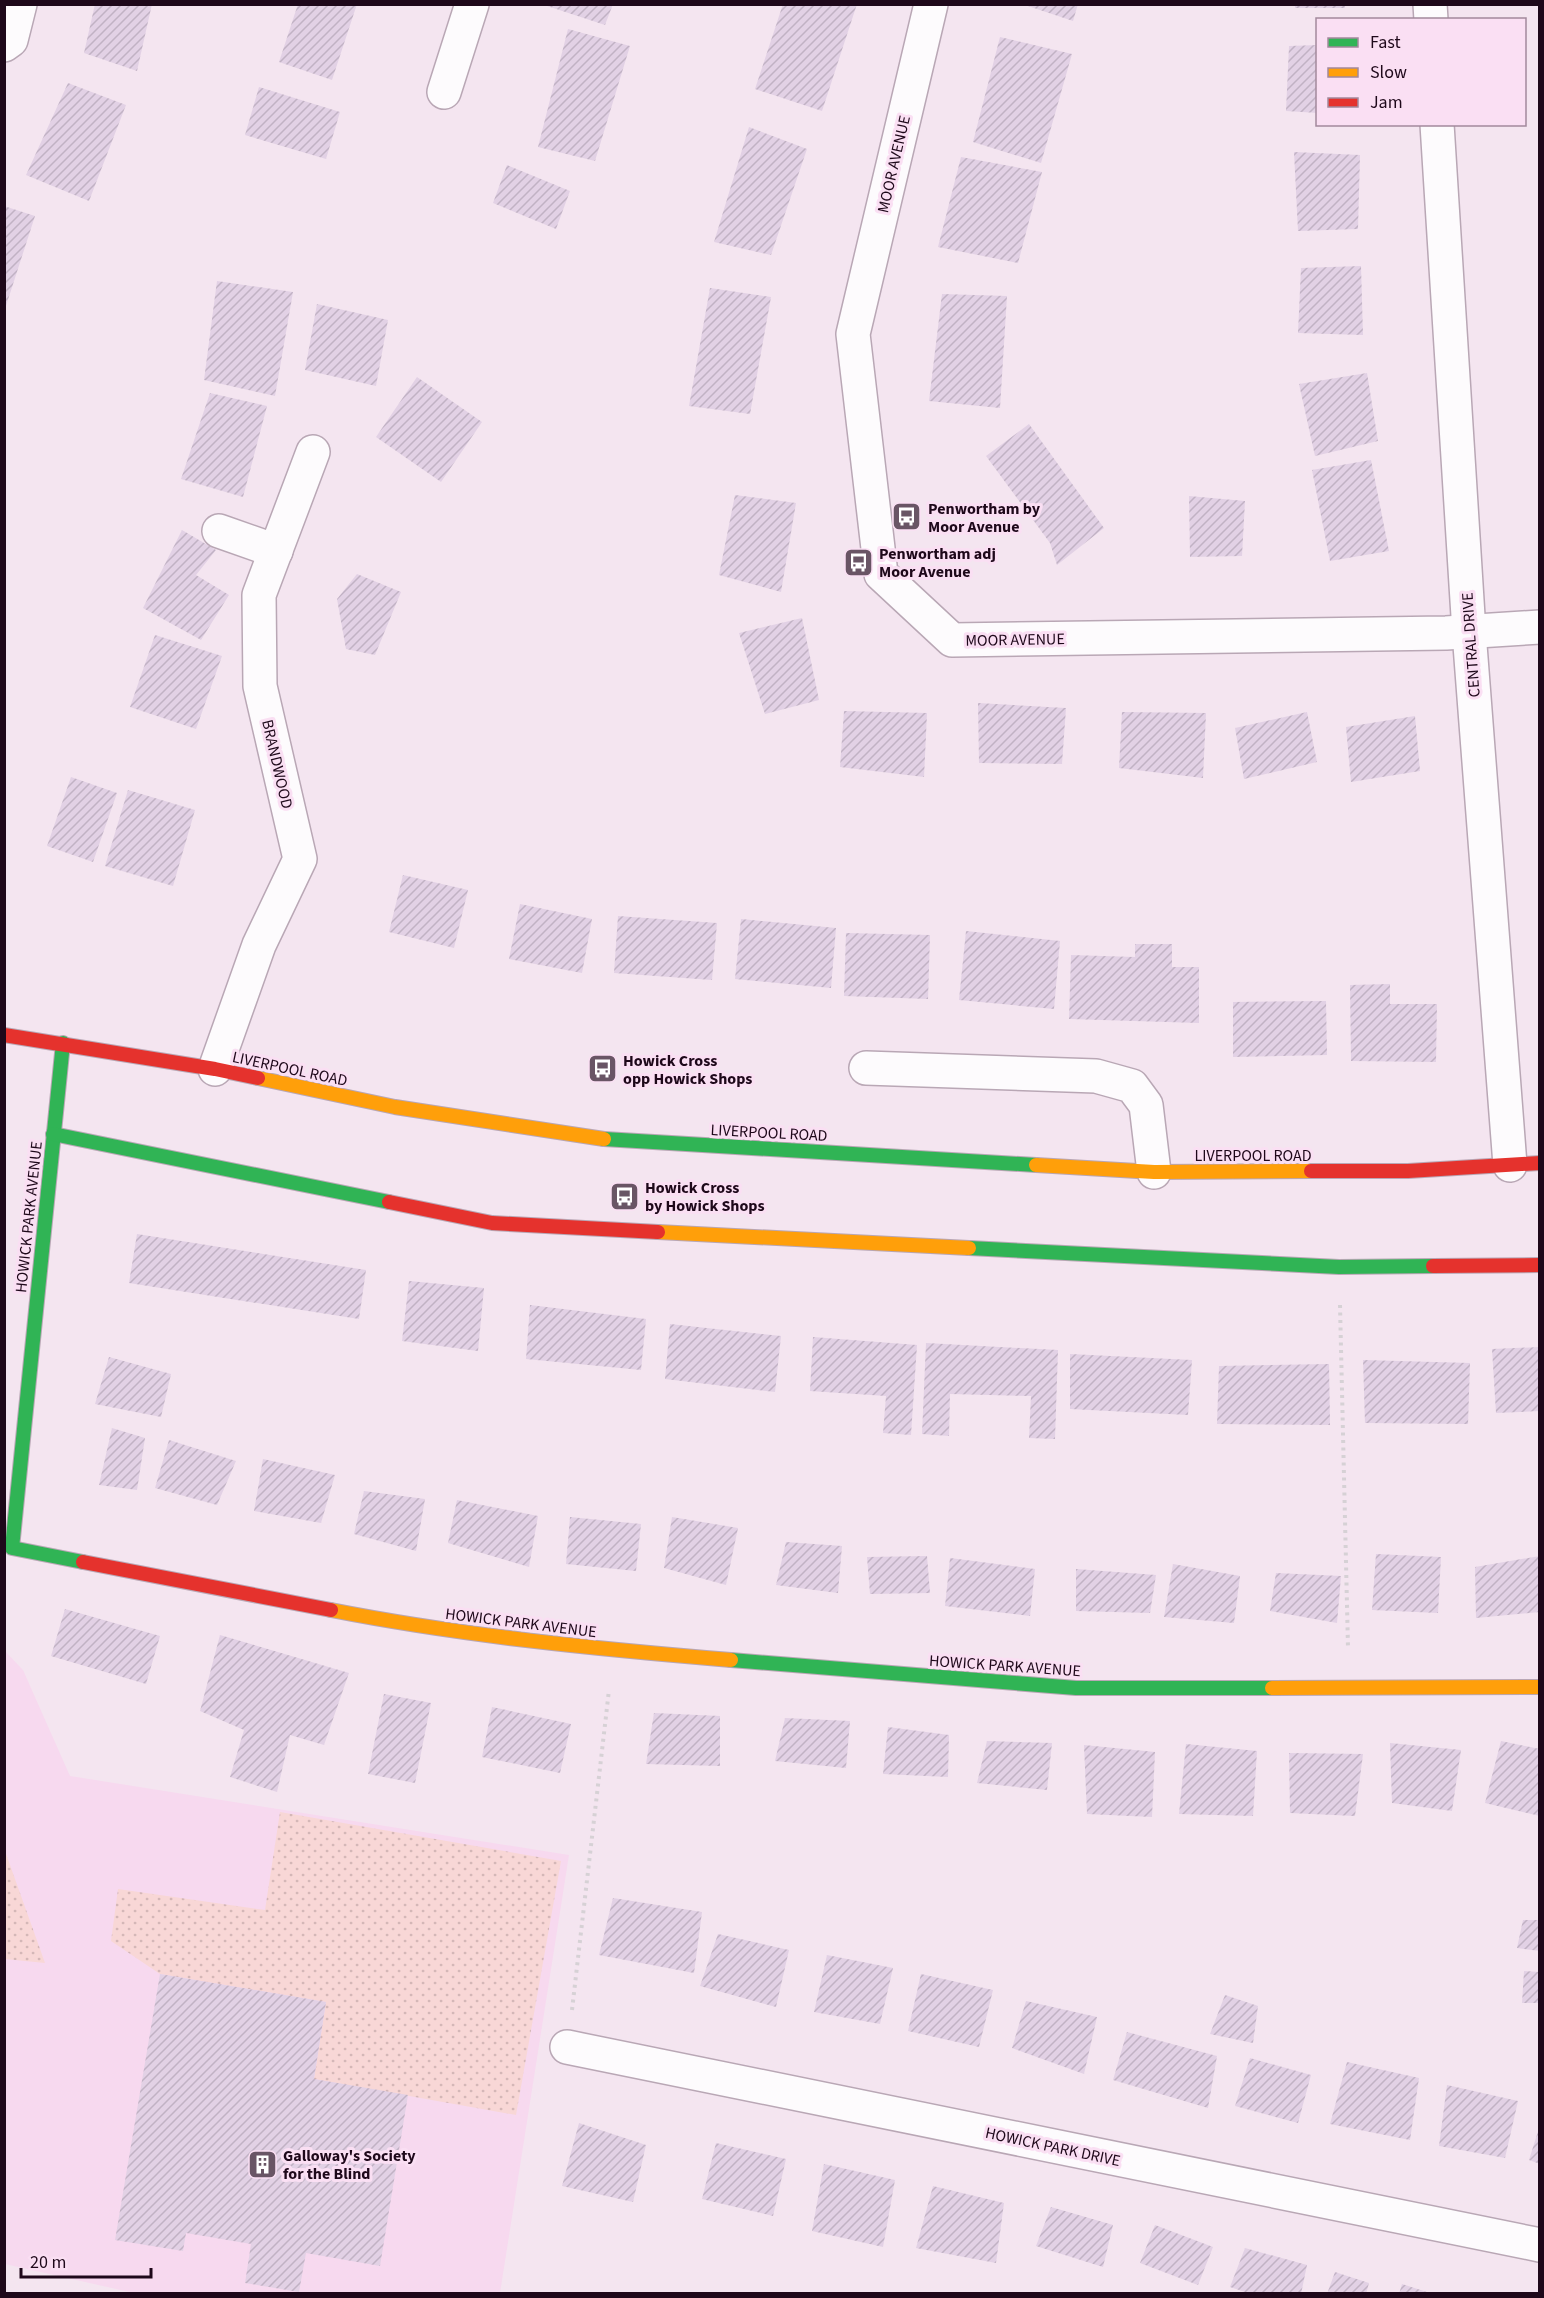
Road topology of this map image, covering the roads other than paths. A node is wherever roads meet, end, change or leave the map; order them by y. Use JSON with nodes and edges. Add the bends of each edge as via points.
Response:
{"nodes":[{"id":1,"x":20,"y":4,"type":"edge"},
{"id":2,"x":472,"y":4,"type":"edge"},
{"id":3,"x":931,"y":4,"type":"edge"},
{"id":4,"x":4,"y":45,"type":"edge"},
{"id":5,"x":444,"y":92,"type":"dead end"},
{"id":6,"x":1437,"y":126,"type":"edge"},
{"id":7,"x":313,"y":452,"type":"dead end"},
{"id":8,"x":219,"y":531,"type":"dead end"},
{"id":9,"x":276,"y":551,"type":"junction"},
{"id":10,"x":1539,"y":627,"type":"edge"},
{"id":11,"x":1469,"y":632,"type":"junction"},
{"id":12,"x":4,"y":1035,"type":"edge"},
{"id":13,"x":63,"y":1043,"type":"junction"},
{"id":14,"x":866,"y":1068,"type":"dead end"},
{"id":15,"x":215,"y":1069,"type":"junction"},
{"id":16,"x":53,"y":1134,"type":"junction"},
{"id":17,"x":1525,"y":1164,"type":"edge"},
{"id":18,"x":1154,"y":1172,"type":"junction"},
{"id":19,"x":1539,"y":1265,"type":"edge"},
{"id":20,"x":1539,"y":1687,"type":"edge"},
{"id":21,"x":567,"y":2047,"type":"road end"},
{"id":22,"x":1539,"y":2245,"type":"edge"}],
"edges":[{"from":1,"to":4,"type":"street","via":[[10,40]]},
{"from":2,"to":5,"type":"street"},
{"from":3,"to":11,"type":"street","name":"MOOR AVENUE","via":[[853,334],[881,574],[952,640]]},
{"from":6,"to":11,"type":"street","name":"CENTRAL DRIVE"},
{"from":7,"to":9,"type":"street","name":"BRANDWOOD"},
{"from":8,"to":9,"type":"street"},
{"from":9,"to":15,"type":"street","name":"BRANDWOOD","via":[[259,595],[260,687],[300,859],[259,945]]},
{"from":10,"to":11,"type":"street","name":"MOOR AVENUE"},
{"from":11,"to":17,"type":"street","name":"CENTRAL DRIVE"},
{"from":12,"to":13,"type":"street","name":"LIVERPOOL ROAD"},
{"from":13,"to":15,"type":"street","name":"LIVERPOOL ROAD"},
{"from":13,"to":16,"type":"street","name":"HOWICK PARK AVENUE"},
{"from":14,"to":18,"type":"street","via":[[1096,1076],[1132,1086],[1146,1105]]},
{"from":15,"to":18,"type":"street","name":"LIVERPOOL ROAD","via":[[395,1107],[597,1138]]},
{"from":16,"to":19,"type":"street","via":[[492,1223],[1339,1267]]},
{"from":16,"to":20,"type":"street","name":"HOWICK PARK AVENUE","via":[[12,1548],[390,1622],[614,1649],[1076,1688]]},
{"from":17,"to":18,"type":"street","name":"LIVERPOOL ROAD","via":[[1408,1171]]},
{"from":21,"to":22,"type":"street","name":"HOWICK PARK DRIVE"}]}
